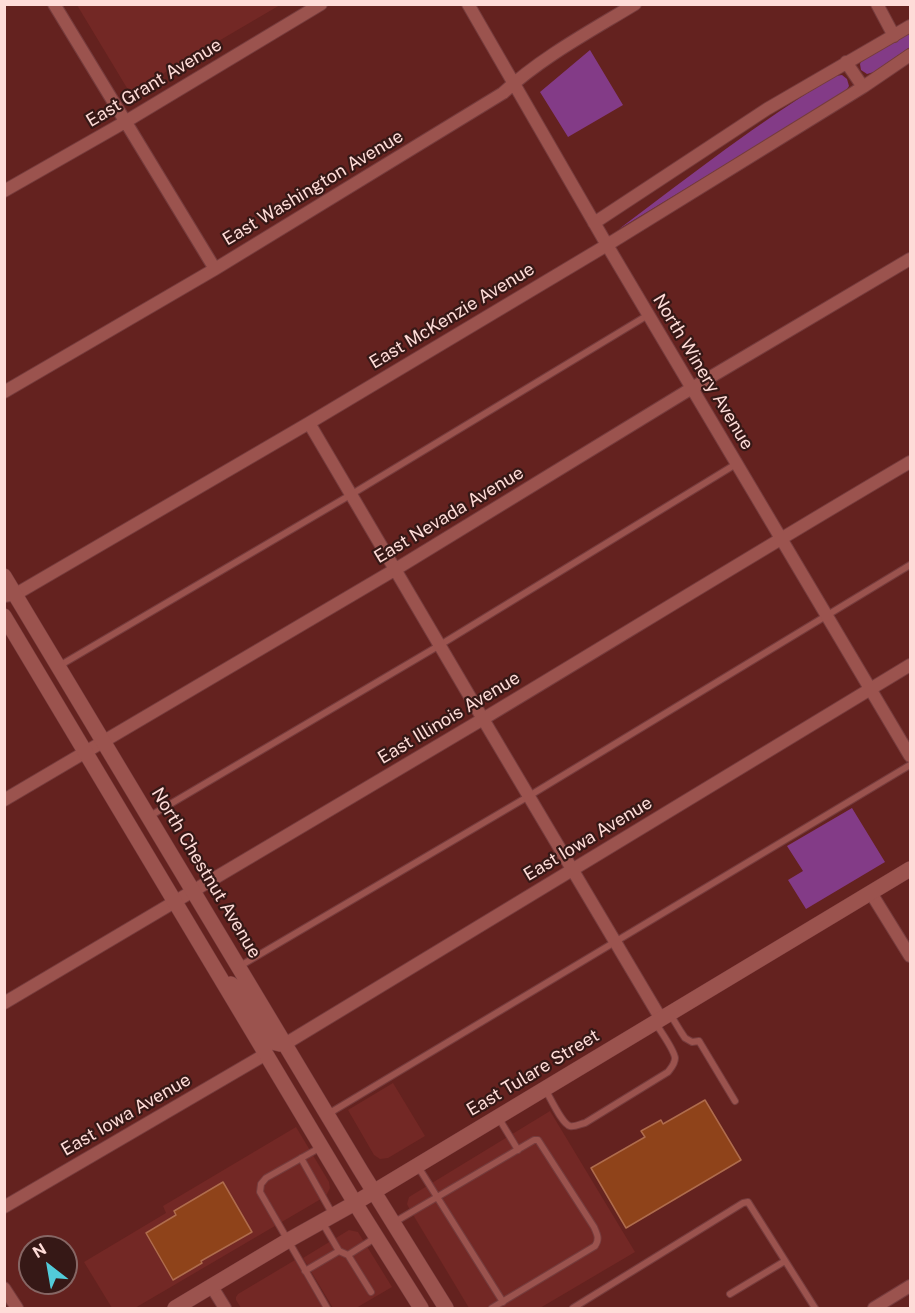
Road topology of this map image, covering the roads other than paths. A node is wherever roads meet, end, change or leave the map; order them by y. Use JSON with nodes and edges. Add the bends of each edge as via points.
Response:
{"nodes":[{"id":1,"x":54,"y":4,"type":"edge"},
{"id":2,"x":321,"y":4,"type":"edge"},
{"id":3,"x":468,"y":4,"type":"edge"},
{"id":4,"x":635,"y":4,"type":"edge"},
{"id":5,"x":877,"y":4,"type":"edge"},
{"id":6,"x":910,"y":26,"type":"edge"},
{"id":7,"x":894,"y":36,"type":"junction"},
{"id":8,"x":910,"y":56,"type":"edge"},
{"id":9,"x":846,"y":62,"type":"junction"},
{"id":10,"x":513,"y":84,"type":"junction"},
{"id":11,"x":863,"y":87,"type":"junction"},
{"id":12,"x":125,"y":122,"type":"junction"},
{"id":13,"x":4,"y":191,"type":"edge"},
{"id":14,"x":594,"y":223,"type":"junction"},
{"id":15,"x":606,"y":245,"type":"junction"},
{"id":16,"x":910,"y":259,"type":"edge"},
{"id":17,"x":215,"y":269,"type":"junction"},
{"id":18,"x":648,"y":315,"type":"junction"},
{"id":19,"x":692,"y":388,"type":"junction"},
{"id":20,"x":4,"y":392,"type":"edge"},
{"id":21,"x":309,"y":423,"type":"junction"},
{"id":22,"x":910,"y":462,"type":"edge"},
{"id":23,"x":736,"y":464,"type":"junction"},
{"id":24,"x":352,"y":494,"type":"junction"},
{"id":25,"x":782,"y":538,"type":"junction"},
{"id":26,"x":910,"y":565,"type":"edge"},
{"id":27,"x":396,"y":569,"type":"junction"},
{"id":28,"x":4,"y":576,"type":"edge"},
{"id":29,"x":10,"y":595,"type":"edge"},
{"id":30,"x":827,"y":615,"type":"junction"},
{"id":31,"x":4,"y":616,"type":"edge"},
{"id":32,"x":440,"y":645,"type":"junction"},
{"id":33,"x":910,"y":665,"type":"edge"},
{"id":34,"x":59,"y":666,"type":"junction"},
{"id":35,"x":870,"y":689,"type":"junction"},
{"id":36,"x":483,"y":719,"type":"junction"},
{"id":37,"x":104,"y":740,"type":"junction"},
{"id":38,"x":85,"y":752,"type":"junction"},
{"id":39,"x":910,"y":756,"type":"edge"},
{"id":40,"x":910,"y":765,"type":"edge"},
{"id":41,"x":529,"y":796,"type":"junction"},
{"id":42,"x":4,"y":800,"type":"edge"},
{"id":43,"x":149,"y":816,"type":"junction"},
{"id":44,"x":573,"y":869,"type":"junction"},
{"id":45,"x":910,"y":869,"type":"edge"},
{"id":46,"x":193,"y":890,"type":"junction"},
{"id":47,"x":871,"y":893,"type":"junction"},
{"id":48,"x":174,"y":901,"type":"junction"},
{"id":49,"x":615,"y":943,"type":"junction"},
{"id":50,"x":910,"y":956,"type":"edge"},
{"id":51,"x":239,"y":966,"type":"junction"},
{"id":52,"x":221,"y":978,"type":"junction"},
{"id":53,"x":4,"y":1003,"type":"edge"},
{"id":54,"x":662,"y":1018,"type":"junction"},
{"id":55,"x":285,"y":1044,"type":"junction"},
{"id":56,"x":266,"y":1053,"type":"junction"},
{"id":57,"x":545,"y":1089,"type":"junction"},
{"id":58,"x":735,"y":1101,"type":"dead end"},
{"id":59,"x":327,"y":1114,"type":"junction"},
{"id":60,"x":498,"y":1117,"type":"junction"},
{"id":61,"x":322,"y":1146,"type":"junction"},
{"id":62,"x":518,"y":1150,"type":"junction"},
{"id":63,"x":301,"y":1158,"type":"junction"},
{"id":64,"x":417,"y":1165,"type":"junction"},
{"id":65,"x":374,"y":1191,"type":"junction"},
{"id":66,"x":437,"y":1197,"type":"junction"},
{"id":67,"x":355,"y":1203,"type":"junction"},
{"id":68,"x":4,"y":1208,"type":"edge"},
{"id":69,"x":327,"y":1219,"type":"junction"},
{"id":70,"x":393,"y":1222,"type":"junction"},
{"id":71,"x":376,"y":1237,"type":"junction"},
{"id":72,"x":287,"y":1241,"type":"junction"},
{"id":73,"x":339,"y":1251,"type":"junction"},
{"id":74,"x":348,"y":1255,"type":"junction"},
{"id":75,"x":785,"y":1261,"type":"junction"},
{"id":76,"x":305,"y":1271,"type":"junction"},
{"id":77,"x":910,"y":1286,"type":"edge"},
{"id":78,"x":212,"y":1287,"type":"junction"},
{"id":79,"x":4,"y":1288,"type":"edge"},
{"id":80,"x":371,"y":1292,"type":"dead end"},
{"id":81,"x":730,"y":1294,"type":"dead end"},
{"id":82,"x":503,"y":1302,"type":"junction"},
{"id":83,"x":17,"y":1308,"type":"edge"},
{"id":84,"x":175,"y":1308,"type":"edge"},
{"id":85,"x":225,"y":1308,"type":"edge"},
{"id":86,"x":327,"y":1308,"type":"edge"},
{"id":87,"x":421,"y":1308,"type":"edge"},
{"id":88,"x":446,"y":1308,"type":"edge"},
{"id":89,"x":492,"y":1308,"type":"edge"},
{"id":90,"x":573,"y":1308,"type":"edge"},
{"id":91,"x":815,"y":1308,"type":"edge"},
{"id":92,"x":874,"y":1308,"type":"edge"}],
"edges":[{"from":1,"to":12,"type":"street"},
{"from":2,"to":12,"type":"street","name":"East Grant Avenue"},
{"from":3,"to":10,"type":"street","name":"North Winery Avenue"},
{"from":4,"to":10,"type":"street","name":"East Washington Avenue","via":[[556,51]]},
{"from":5,"to":7,"type":"street"},
{"from":6,"to":7,"type":"street"},
{"from":7,"to":9,"type":"street"},
{"from":8,"to":11,"type":"street","name":"East McKenzie Avenue"},
{"from":9,"to":11,"type":"street"},
{"from":9,"to":14,"type":"street"},
{"from":10,"to":14,"type":"street","name":"North Winery Avenue"},
{"from":10,"to":17,"type":"street","name":"East Washington Avenue"},
{"from":11,"to":15,"type":"street","name":"East McKenzie Avenue"},
{"from":12,"to":13,"type":"street","name":"East Grant Avenue"},
{"from":12,"to":17,"type":"street"},
{"from":14,"to":15,"type":"street","name":"North Winery Avenue"},
{"from":15,"to":18,"type":"street","name":"North Winery Avenue"},
{"from":15,"to":21,"type":"street","name":"East McKenzie Avenue"},
{"from":16,"to":19,"type":"street","name":"East Nevada Avenue"},
{"from":17,"to":20,"type":"street","name":"East Washington Avenue"},
{"from":18,"to":19,"type":"street","name":"North Winery Avenue"},
{"from":18,"to":24,"type":"lane"},
{"from":19,"to":23,"type":"street","name":"North Winery Avenue"},
{"from":19,"to":27,"type":"street","name":"East Nevada Avenue"},
{"from":21,"to":24,"type":"street"},
{"from":21,"to":29,"type":"street","name":"East McKenzie Avenue"},
{"from":22,"to":25,"type":"street","name":"East Illinois Avenue"},
{"from":23,"to":25,"type":"street","name":"North Winery Avenue"},
{"from":23,"to":32,"type":"lane"},
{"from":24,"to":27,"type":"street"},
{"from":24,"to":34,"type":"lane"},
{"from":25,"to":30,"type":"street","name":"North Winery Avenue"},
{"from":25,"to":36,"type":"street","name":"East Illinois Avenue"},
{"from":26,"to":30,"type":"lane"},
{"from":27,"to":32,"type":"street"},
{"from":27,"to":37,"type":"street","name":"East Nevada Avenue"},
{"from":28,"to":29,"type":"main road","name":"North Chestnut Avenue"},
{"from":29,"to":34,"type":"main road","name":"North Chestnut Avenue"},
{"from":30,"to":35,"type":"street","name":"North Winery Avenue"},
{"from":30,"to":41,"type":"lane"},
{"from":31,"to":38,"type":"main road"},
{"from":32,"to":36,"type":"street"},
{"from":32,"to":43,"type":"lane"},
{"from":33,"to":35,"type":"street","name":"East Iowa Avenue"},
{"from":34,"to":37,"type":"main road","name":"North Chestnut Avenue"},
{"from":35,"to":39,"type":"street","name":"North Winery Avenue"},
{"from":35,"to":44,"type":"street","name":"East Iowa Avenue"},
{"from":36,"to":41,"type":"street"},
{"from":36,"to":46,"type":"street","name":"East Illinois Avenue"},
{"from":37,"to":38,"type":"street","name":"East Nevada Avenue"},
{"from":37,"to":43,"type":"main road","name":"North Chestnut Avenue"},
{"from":38,"to":42,"type":"street","name":"East Nevada Avenue"},
{"from":38,"to":48,"type":"main road"},
{"from":40,"to":49,"type":"lane"},
{"from":41,"to":44,"type":"street"},
{"from":41,"to":51,"type":"lane"},
{"from":43,"to":46,"type":"main road","name":"North Chestnut Avenue"},
{"from":44,"to":49,"type":"street"},
{"from":44,"to":55,"type":"street","name":"East Iowa Avenue"},
{"from":45,"to":47,"type":"main road","name":"East Tulare Street"},
{"from":46,"to":48,"type":"street","name":"East Illinois Avenue"},
{"from":46,"to":51,"type":"main road","name":"North Chestnut Avenue"},
{"from":47,"to":50,"type":"street"},
{"from":47,"to":54,"type":"main road","name":"East Tulare Street"},
{"from":48,"to":52,"type":"main road"},
{"from":48,"to":53,"type":"street","name":"East Illinois Avenue"},
{"from":49,"to":54,"type":"street"},
{"from":49,"to":59,"type":"lane"},
{"from":51,"to":55,"type":"main road","name":"North Chestnut Avenue"},
{"from":52,"to":55,"type":"main road","via":[[240,992],[272,1042]]},
{"from":52,"to":56,"type":"main road"},
{"from":54,"to":57,"type":"main road","name":"East Tulare Street"},
{"from":54,"to":57,"type":"lane","via":[[674,1065],[585,1123],[569,1126],[564,1122]]},
{"from":54,"to":58,"type":"lane","via":[[692,1042],[699,1041]]},
{"from":55,"to":59,"type":"main road","name":"North Chestnut Avenue"},
{"from":56,"to":61,"type":"main road"},
{"from":56,"to":68,"type":"street","name":"East Iowa Avenue"},
{"from":57,"to":60,"type":"main road","name":"East Tulare Street"},
{"from":59,"to":65,"type":"main road","name":"North Chestnut Avenue"},
{"from":60,"to":62,"type":"lane"},
{"from":60,"to":64,"type":"main road","name":"East Tulare Street"},
{"from":61,"to":63,"type":"lane"},
{"from":61,"to":67,"type":"main road"},
{"from":62,"to":66,"type":"lane"},
{"from":62,"to":82,"type":"lane","via":[[538,1140],[599,1237],[595,1246]]},
{"from":63,"to":69,"type":"lane"},
{"from":63,"to":72,"type":"lane","via":[[261,1184],[260,1192]]},
{"from":64,"to":65,"type":"main road","name":"East Tulare Street"},
{"from":64,"to":66,"type":"lane"},
{"from":65,"to":67,"type":"main road","name":"East Tulare Street"},
{"from":65,"to":70,"type":"main road","name":"North Chestnut Avenue"},
{"from":66,"to":70,"type":"lane"},
{"from":66,"to":82,"type":"lane"},
{"from":67,"to":69,"type":"main road","name":"East Tulare Street"},
{"from":67,"to":71,"type":"main road"},
{"from":69,"to":72,"type":"main road","name":"East Tulare Street"},
{"from":69,"to":73,"type":"lane"},
{"from":70,"to":88,"type":"main road","name":"North Chestnut Avenue"},
{"from":71,"to":74,"type":"lane"},
{"from":71,"to":87,"type":"main road"},
{"from":72,"to":76,"type":"lane"},
{"from":72,"to":78,"type":"main road","name":"East Tulare Street"},
{"from":73,"to":74,"type":"lane"},
{"from":73,"to":76,"type":"lane"},
{"from":74,"to":80,"type":"lane"},
{"from":75,"to":81,"type":"lane"},
{"from":75,"to":90,"type":"lane","via":[[748,1202],[743,1203]]},
{"from":75,"to":91,"type":"lane"},
{"from":76,"to":86,"type":"lane"},
{"from":77,"to":92,"type":"street"},
{"from":78,"to":84,"type":"main road","name":"East Tulare Street"},
{"from":78,"to":85,"type":"street"},
{"from":79,"to":83,"type":"street"},
{"from":82,"to":89,"type":"lane"}]}
